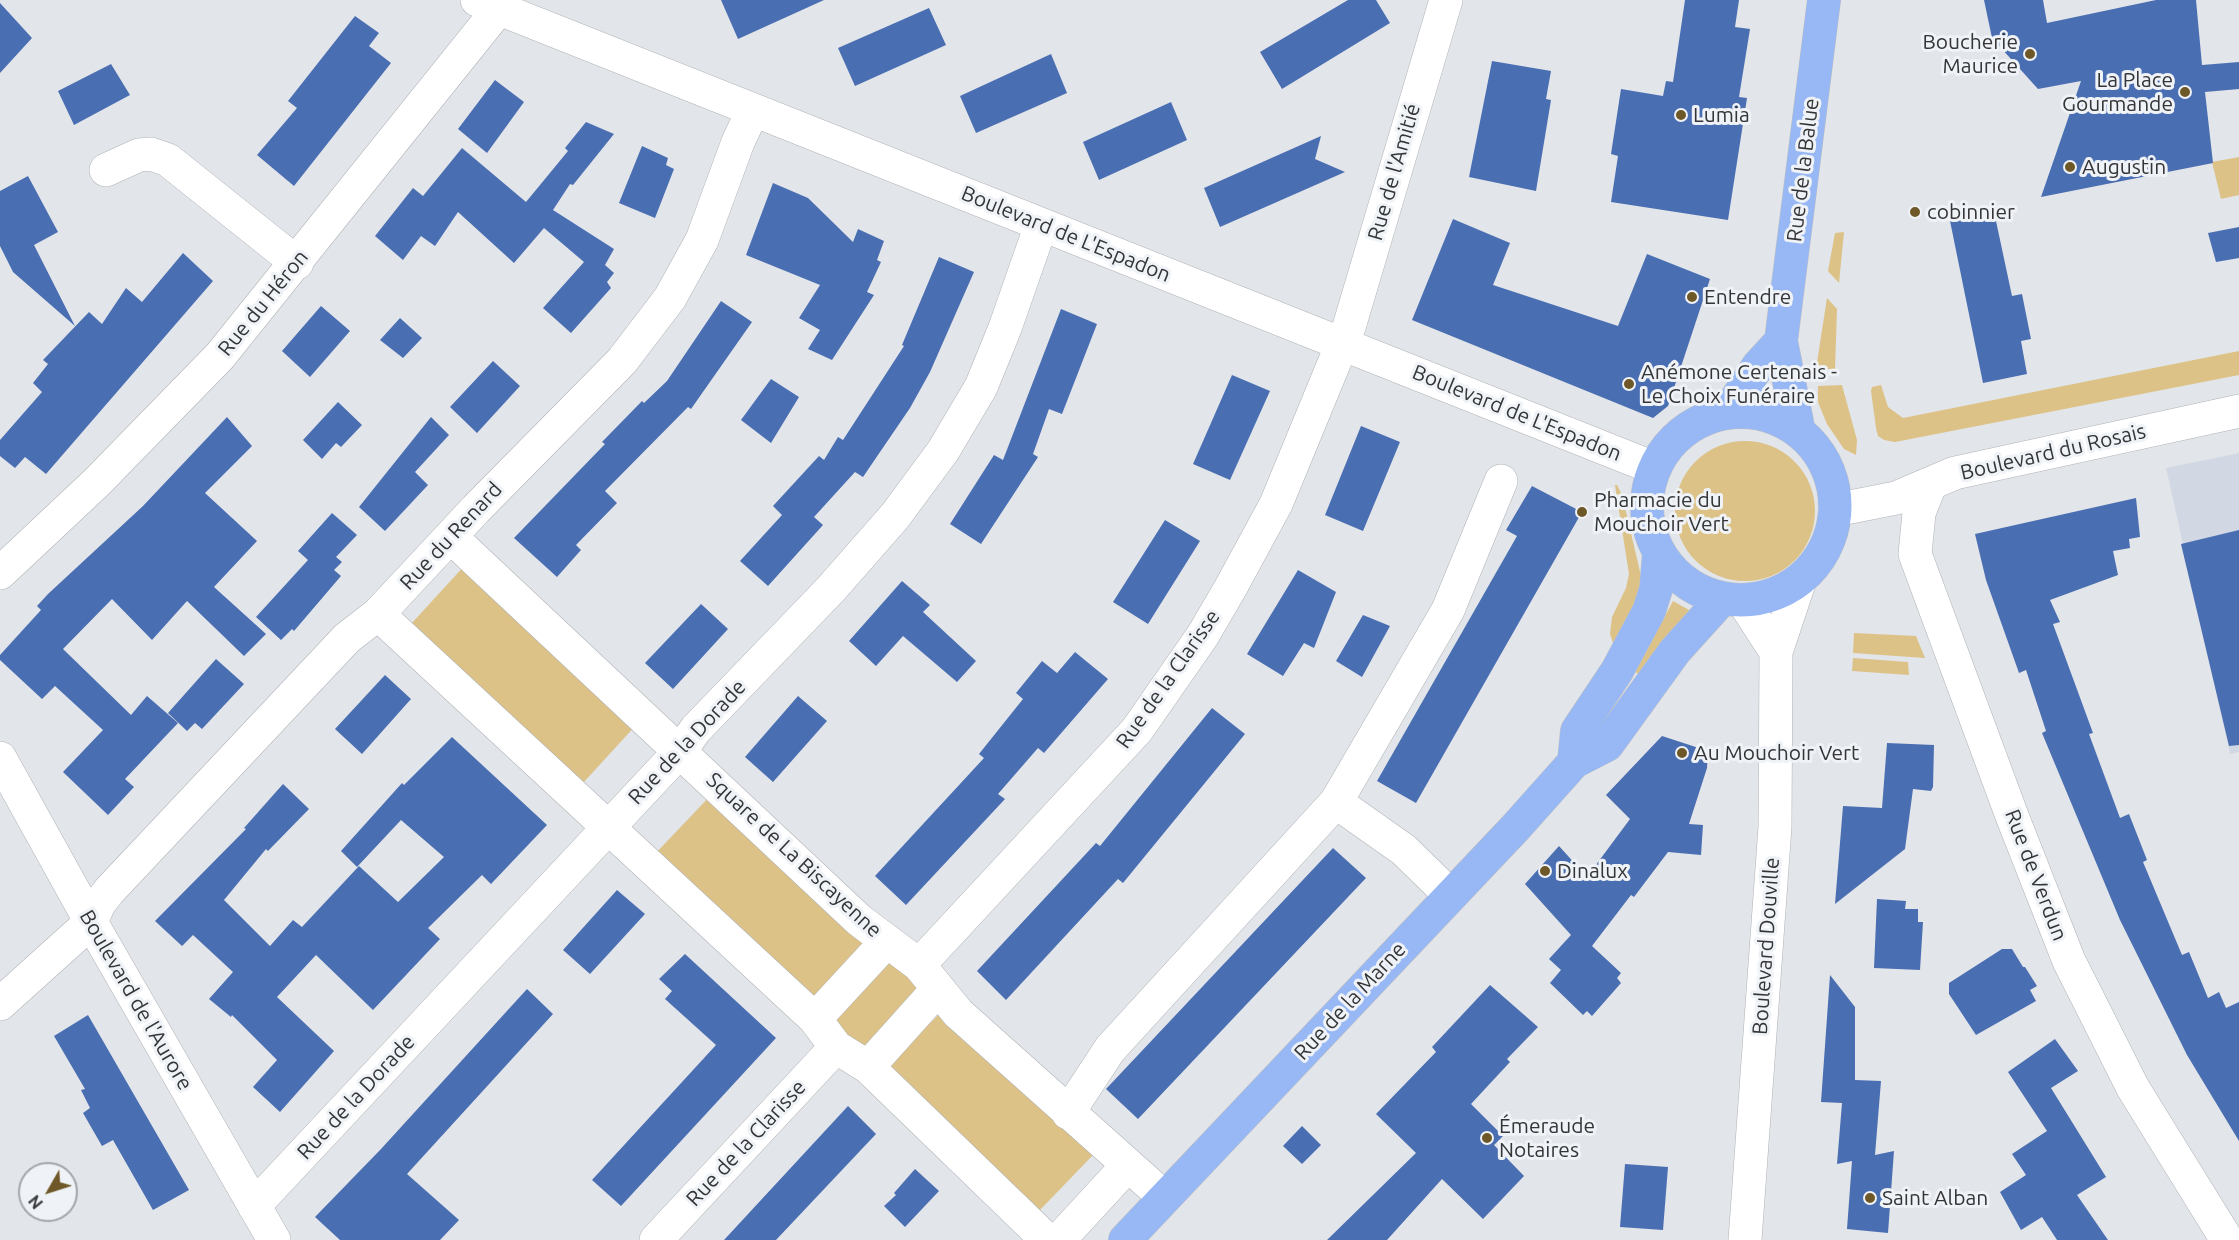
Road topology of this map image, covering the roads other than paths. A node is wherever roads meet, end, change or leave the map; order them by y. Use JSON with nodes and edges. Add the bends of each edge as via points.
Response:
{"nodes":[{"id":1,"x":1446,"y":0,"type":"edge"},
{"id":2,"x":1824,"y":0,"type":"edge"},
{"id":3,"x":494,"y":3,"type":"edge"},
{"id":4,"x":753,"y":110,"type":"junction"},
{"id":5,"x":106,"y":170,"type":"dead end"},
{"id":6,"x":1041,"y":225,"type":"junction"},
{"id":7,"x":297,"y":263,"type":"junction"},
{"id":8,"x":1781,"y":341,"type":"junction"},
{"id":9,"x":1342,"y":344,"type":"junction"},
{"id":10,"x":2239,"y":411,"type":"edge"},
{"id":11,"x":1727,"y":413,"type":"junction"},
{"id":12,"x":1799,"y":432,"type":"junction"},
{"id":13,"x":1654,"y":468,"type":"junction"},
{"id":14,"x":1501,"y":481,"type":"dead end"},
{"id":15,"x":1930,"y":485,"type":"junction"},
{"id":16,"x":1835,"y":510,"type":"junction"},
{"id":17,"x":451,"y":537,"type":"junction"},
{"id":18,"x":1659,"y":553,"type":"junction"},
{"id":19,"x":0,"y":573,"type":"edge"},
{"id":20,"x":1800,"y":580,"type":"junction"},
{"id":21,"x":1732,"y":600,"type":"junction"},
{"id":22,"x":378,"y":614,"type":"junction"},
{"id":23,"x":1776,"y":651,"type":"junction"},
{"id":24,"x":681,"y":750,"type":"junction"},
{"id":25,"x":0,"y":758,"type":"edge"},
{"id":26,"x":1574,"y":762,"type":"junction"},
{"id":27,"x":1336,"y":802,"type":"junction"},
{"id":28,"x":607,"y":828,"type":"junction"},
{"id":29,"x":1450,"y":896,"type":"junction"},
{"id":30,"x":91,"y":922,"type":"junction"},
{"id":31,"x":887,"y":941,"type":"junction"},
{"id":32,"x":928,"y":977,"type":"junction"},
{"id":33,"x":0,"y":1004,"type":"edge"},
{"id":34,"x":815,"y":1019,"type":"junction"},
{"id":35,"x":836,"y":1047,"type":"junction"},
{"id":36,"x":868,"y":1067,"type":"junction"},
{"id":37,"x":1068,"y":1113,"type":"junction"},
{"id":38,"x":1128,"y":1165,"type":"junction"},
{"id":39,"x":1164,"y":1197,"type":"junction"},
{"id":40,"x":254,"y":1206,"type":"junction"},
{"id":41,"x":274,"y":1240,"type":"edge"},
{"id":42,"x":656,"y":1240,"type":"edge"},
{"id":43,"x":1047,"y":1240,"type":"edge"},
{"id":44,"x":1059,"y":1240,"type":"edge"},
{"id":45,"x":1125,"y":1240,"type":"edge"},
{"id":46,"x":1745,"y":1240,"type":"edge"},
{"id":47,"x":2227,"y":1240,"type":"edge"}],
"edges":[{"from":1,"to":9,"type":"street","name":"Rue de l'Amitié"},
{"from":2,"to":8,"type":"main road","name":"Rue de la Balue"},
{"from":3,"to":4,"type":"street","name":"Boulevard de L'Espadon"},
{"from":3,"to":7,"type":"street","name":"Rue du Héron"},
{"from":4,"to":6,"type":"street","name":"Boulevard de L'Espadon"},
{"from":4,"to":17,"type":"street","name":"Rue du Renard","via":[[702,240],[670,298],[622,361]]},
{"from":5,"to":7,"type":"street","via":[[139,154],[168,160]]},
{"from":6,"to":9,"type":"street","name":"Boulevard de L'Espadon"},
{"from":6,"to":24,"type":"street","name":"Rue de la Dorade","via":[[981,387],[943,451],[895,516],[696,729]]},
{"from":7,"to":19,"type":"street","name":"Rue du Héron","via":[[220,356],[97,482]]},
{"from":8,"to":11,"type":"main road","via":[[1758,366]]},
{"from":8,"to":12,"type":"main road","name":"Rue de la Balue"},
{"from":9,"to":13,"type":"street","name":"Boulevard de L'Espadon"},
{"from":9,"to":32,"type":"street","name":"Rue de la Clarisse","via":[[1276,504],[1203,635],[1137,730]]},
{"from":10,"to":15,"type":"street","name":"Boulevard du Rosais","via":[[1955,473]]},
{"from":11,"to":12,"type":"main road","via":[[1777,419]]},
{"from":11,"to":13,"type":"main road","via":[[1704,419],[1684,431]]},
{"from":12,"to":16,"type":"main road","via":[[1820,455],[1832,483]]},
{"from":13,"to":18,"type":"main road","via":[[1647,497],[1649,526]]},
{"from":14,"to":27,"type":"street","via":[[1449,610]]},
{"from":15,"to":16,"type":"street","name":"Boulevard du Rosais","via":[[1896,498]]},
{"from":15,"to":47,"type":"street","name":"Rue de Verdun","via":[[1919,513],[1915,554],[2069,961],[2133,1088]]},
{"from":16,"to":20,"type":"main road","via":[[1822,552]]},
{"from":17,"to":22,"type":"street","name":"Rue du Renard"},
{"from":17,"to":24,"type":"street","name":"Square de La Biscayenne"},
{"from":18,"to":21,"type":"main road","via":[[1686,582]]},
{"from":18,"to":26,"type":"main road","via":[[1656,589],[1649,611],[1617,671],[1577,731]]},
{"from":20,"to":21,"type":"main road","via":[[1763,598]]},
{"from":20,"to":23,"type":"street","name":"Boulevard Douville"},
{"from":21,"to":23,"type":"street"},
{"from":21,"to":26,"type":"main road","name":"Rue de la Marne","via":[[1675,651],[1607,746]]},
{"from":22,"to":28,"type":"street"},
{"from":22,"to":30,"type":"street","name":"Rue du Renard","via":[[347,638],[109,891]]},
{"from":23,"to":46,"type":"street","name":"Boulevard Douville","via":[[1775,827]]},
{"from":24,"to":28,"type":"street","name":"Rue de la Dorade"},
{"from":24,"to":31,"type":"street","name":"Square de La Biscayenne","via":[[859,920]]},
{"from":25,"to":30,"type":"street","name":"Boulevard de l'Aurore"},
{"from":26,"to":29,"type":"main road","name":"Rue de la Marne"},
{"from":27,"to":29,"type":"street","via":[[1404,850]]},
{"from":27,"to":37,"type":"street","via":[[1110,1049]]},
{"from":28,"to":34,"type":"street"},
{"from":28,"to":40,"type":"street","name":"Rue de la Dorade"},
{"from":29,"to":39,"type":"main road","name":"Rue de la Marne"},
{"from":30,"to":33,"type":"street","name":"Rue du Renard"},
{"from":30,"to":40,"type":"street","name":"Boulevard de l'Aurore"},
{"from":31,"to":32,"type":"street","name":"Square de La Biscayenne"},
{"from":31,"to":34,"type":"street"},
{"from":32,"to":36,"type":"street","name":"Rue de la Clarisse"},
{"from":32,"to":37,"type":"street","name":"Square de La Biscayenne","via":[[958,1013]]},
{"from":34,"to":35,"type":"street"},
{"from":35,"to":36,"type":"street"},
{"from":35,"to":42,"type":"street","name":"Rue de la Clarisse"},
{"from":36,"to":43,"type":"street"},
{"from":37,"to":38,"type":"street","name":"Square de La Biscayenne"},
{"from":38,"to":39,"type":"street","name":"Square de La Biscayenne"},
{"from":38,"to":44,"type":"street"},
{"from":39,"to":45,"type":"main road","name":"Rue de la Marne"},
{"from":40,"to":41,"type":"street","name":"Boulevard de l'Aurore"}]}
